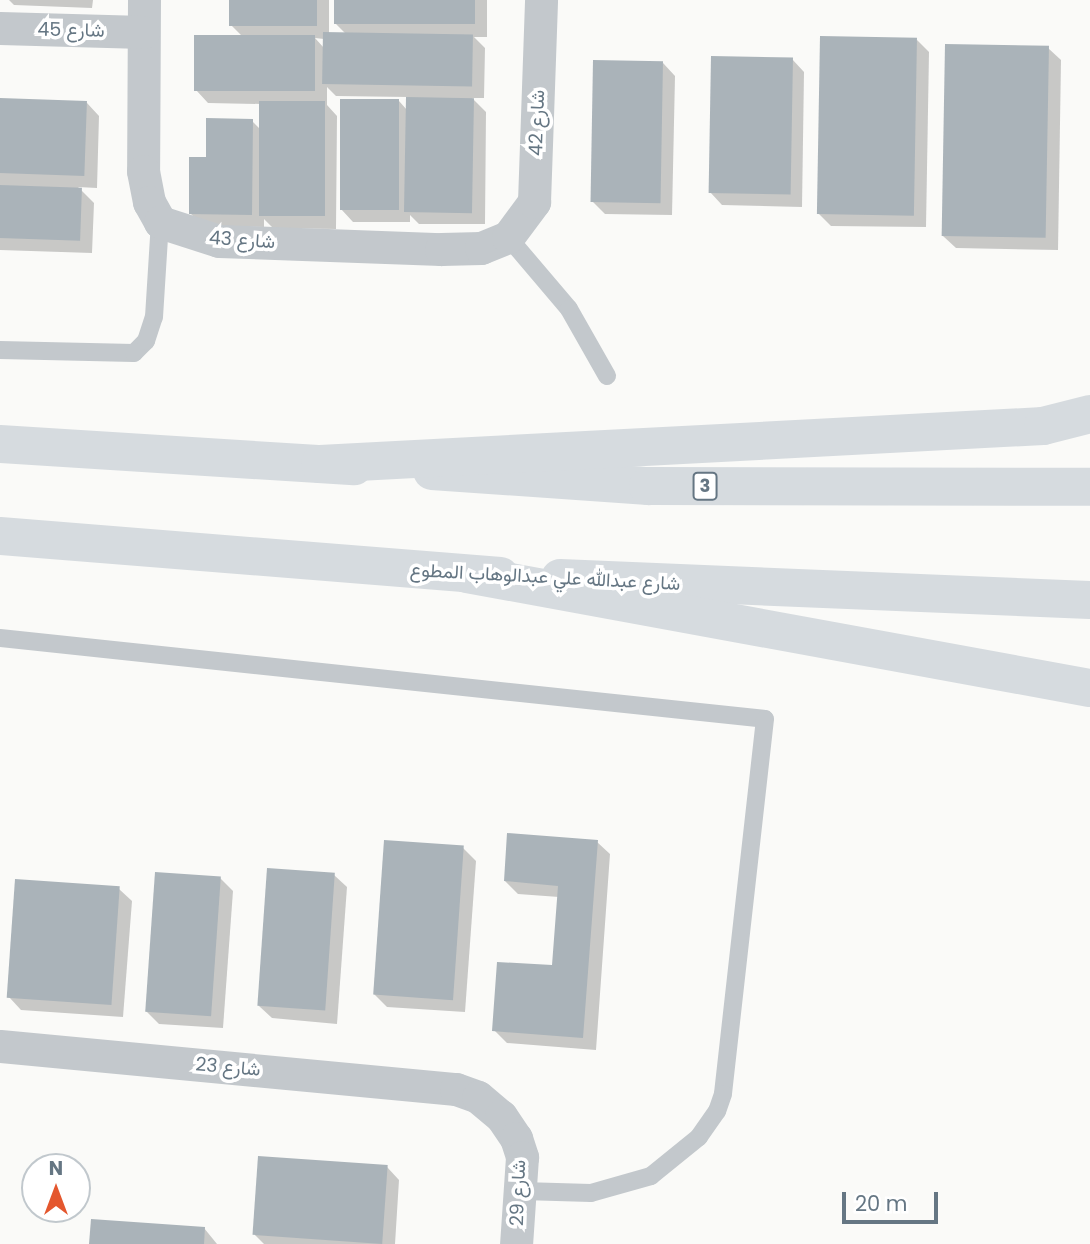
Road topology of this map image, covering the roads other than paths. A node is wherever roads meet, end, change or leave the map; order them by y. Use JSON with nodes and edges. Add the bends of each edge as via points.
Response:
{"nodes":[{"id":1,"x":541,"y":0,"type":"edge"},
{"id":2,"x":144,"y":16,"type":"edge"},
{"id":3,"x":0,"y":28,"type":"edge"},
{"id":4,"x":160,"y":222,"type":"junction"},
{"id":5,"x":508,"y":237,"type":"junction"},
{"id":6,"x":0,"y":350,"type":"edge"},
{"id":7,"x":607,"y":376,"type":"dead end"},
{"id":8,"x":1090,"y":414,"type":"edge"},
{"id":9,"x":0,"y":444,"type":"edge"},
{"id":10,"x":320,"y":464,"type":"junction"},
{"id":11,"x":1090,"y":487,"type":"edge"},
{"id":12,"x":0,"y":536,"type":"edge"},
{"id":13,"x":467,"y":574,"type":"junction"},
{"id":14,"x":1090,"y":600,"type":"edge"},
{"id":15,"x":0,"y":638,"type":"edge"},
{"id":16,"x":1090,"y":688,"type":"edge"},
{"id":17,"x":1,"y":1052,"type":"edge"},
{"id":18,"x":456,"y":1088,"type":"joint"},
{"id":19,"x":522,"y":1191,"type":"junction"},
{"id":20,"x":516,"y":1244,"type":"edge"}],
"edges":[{"from":1,"to":5,"type":"street","name":"شارع 42","via":[[534,202]]},
{"from":2,"to":3,"type":"street","name":"شارع 45"},
{"from":2,"to":4,"type":"street","via":[[143,171],[149,202]]},
{"from":4,"to":5,"type":"street","name":"شارع 43","via":[[219,241],[441,249],[481,247]]},
{"from":4,"to":6,"type":"lane","via":[[154,317],[146,341],[134,353]]},
{"from":5,"to":7,"type":"lane","via":[[569,309]]},
{"from":8,"to":10,"type":"main road","via":[[1043,426]]},
{"from":9,"to":10,"type":"main road","number":"3"},
{"from":10,"to":11,"type":"main road","number":"3","via":[[649,485]]},
{"from":12,"to":13,"type":"main road","name":"شارع عبدالله علي عبدالوهاب المطوع"},
{"from":13,"to":14,"type":"main road","name":"شارع عبدالله علي عبدالوهاب المطوع"},
{"from":13,"to":16,"type":"main road"},
{"from":15,"to":19,"type":"lane","via":[[765,719],[723,1094],[717,1111],[677,1158],[641,1180],[592,1193]]},
{"from":17,"to":18,"type":"street","name":"شارع 23"},
{"from":18,"to":19,"type":"street","name":"شارع 29","via":[[478,1097],[501,1116],[516,1138],[522,1157]]},
{"from":19,"to":20,"type":"street","name":"شارع 29"}]}
